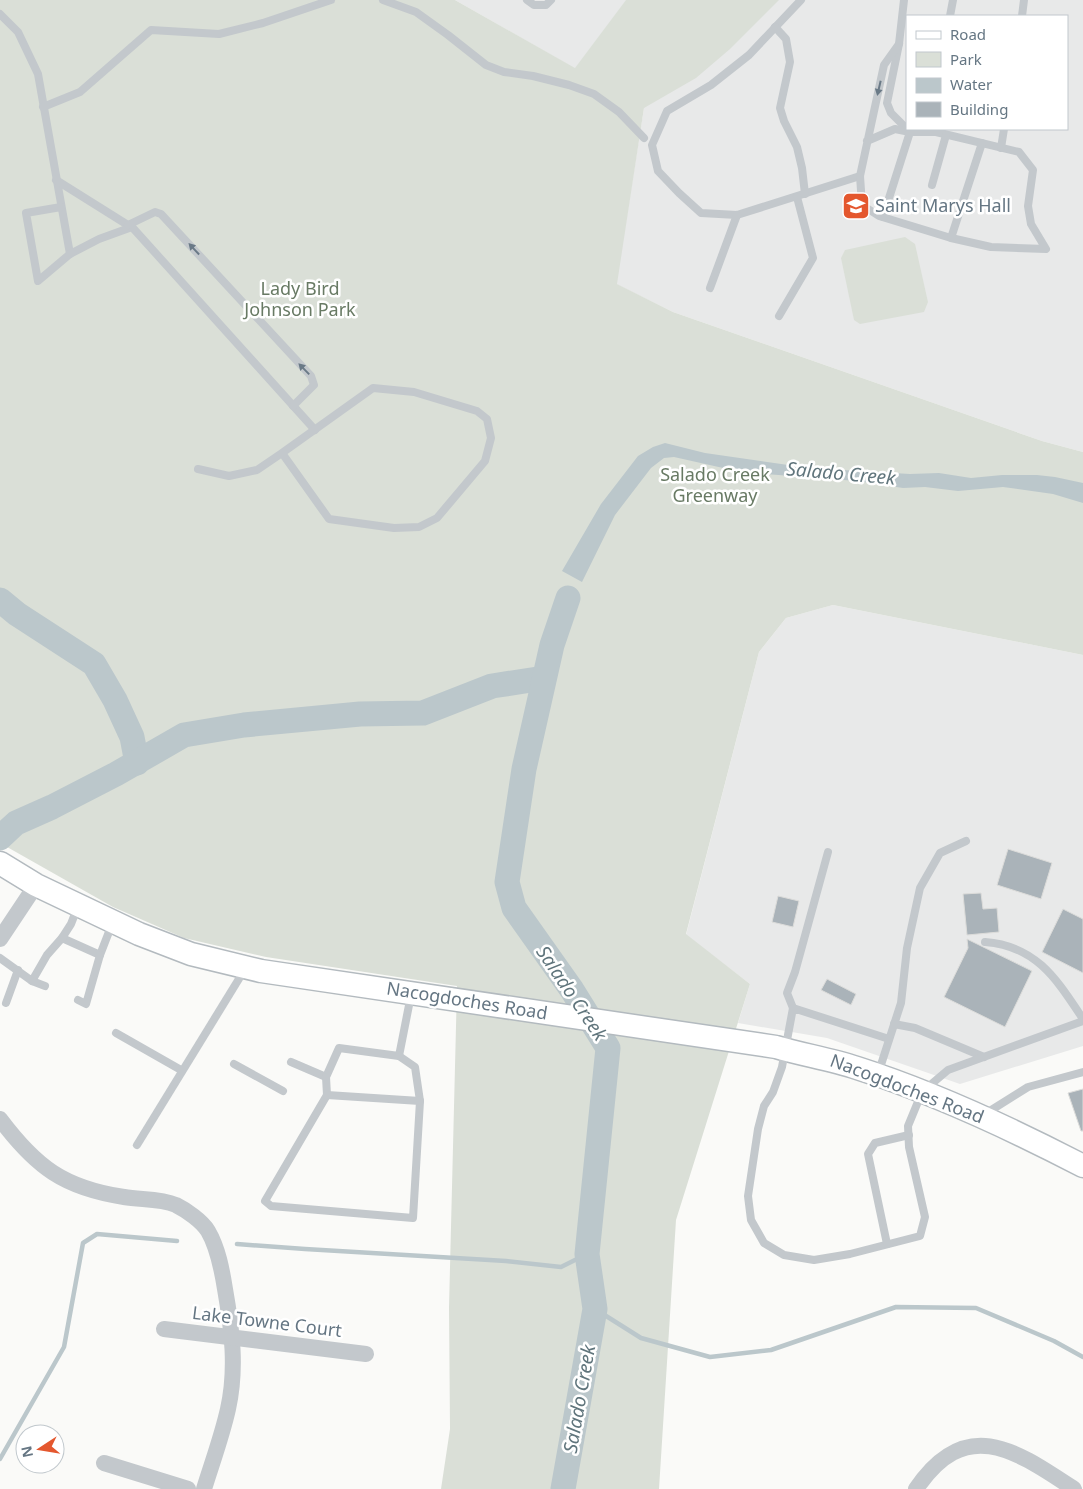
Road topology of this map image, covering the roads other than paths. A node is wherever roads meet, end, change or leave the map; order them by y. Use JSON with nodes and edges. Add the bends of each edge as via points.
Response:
{"nodes":[{"id":1,"x":331,"y":0,"type":"edge"},
{"id":2,"x":383,"y":0,"type":"edge"},
{"id":3,"x":527,"y":0,"type":"edge"},
{"id":4,"x":550,"y":0,"type":"edge"},
{"id":5,"x":801,"y":0,"type":"edge"},
{"id":6,"x":904,"y":0,"type":"edge"},
{"id":7,"x":953,"y":0,"type":"edge"},
{"id":8,"x":1024,"y":0,"type":"edge"},
{"id":9,"x":0,"y":14,"type":"edge"},
{"id":10,"x":950,"y":15,"type":"edge"},
{"id":11,"x":1022,"y":15,"type":"edge"},
{"id":12,"x":775,"y":27,"type":"junction"},
{"id":13,"x":903,"y":45,"type":"edge"},
{"id":14,"x":43,"y":107,"type":"junction"},
{"id":15,"x":906,"y":128,"type":"edge"},
{"id":16,"x":1004,"y":130,"type":"edge"},
{"id":17,"x":910,"y":132,"type":"junction"},
{"id":18,"x":946,"y":135,"type":"junction"},
{"id":19,"x":644,"y":138,"type":"dead end"},
{"id":20,"x":867,"y":141,"type":"junction"},
{"id":21,"x":982,"y":143,"type":"junction"},
{"id":22,"x":1001,"y":148,"type":"junction"},
{"id":23,"x":860,"y":176,"type":"junction"},
{"id":24,"x":56,"y":180,"type":"junction"},
{"id":25,"x":932,"y":185,"type":"dead end"},
{"id":26,"x":805,"y":194,"type":"junction"},
{"id":27,"x":797,"y":197,"type":"junction"},
{"id":28,"x":62,"y":207,"type":"junction"},
{"id":29,"x":737,"y":215,"type":"junction"},
{"id":30,"x":883,"y":217,"type":"junction"},
{"id":31,"x":130,"y":226,"type":"junction"},
{"id":32,"x":951,"y":238,"type":"junction"},
{"id":33,"x":70,"y":254,"type":"junction"},
{"id":34,"x":710,"y":288,"type":"dead end"},
{"id":35,"x":779,"y":316,"type":"dead end"},
{"id":36,"x":293,"y":406,"type":"junction"},
{"id":37,"x":315,"y":430,"type":"junction"},
{"id":38,"x":282,"y":453,"type":"junction"},
{"id":39,"x":198,"y":469,"type":"dead end"},
{"id":40,"x":966,"y":841,"type":"dead end"},
{"id":41,"x":828,"y":852,"type":"dead end"},
{"id":42,"x":8,"y":868,"type":"edge"},
{"id":43,"x":36,"y":885,"type":"junction"},
{"id":44,"x":78,"y":906,"type":"junction"},
{"id":45,"x":112,"y":922,"type":"junction"},
{"id":46,"x":0,"y":938,"type":"edge"},
{"id":47,"x":62,"y":938,"type":"junction"},
{"id":48,"x":985,"y":942,"type":"dead end"},
{"id":49,"x":100,"y":955,"type":"junction"},
{"id":50,"x":0,"y":958,"type":"edge"},
{"id":51,"x":246,"y":967,"type":"junction"},
{"id":52,"x":18,"y":970,"type":"junction"},
{"id":53,"x":32,"y":981,"type":"junction"},
{"id":54,"x":45,"y":986,"type":"dead end"},
{"id":55,"x":411,"y":993,"type":"junction"},
{"id":56,"x":78,"y":1000,"type":"dead end"},
{"id":57,"x":6,"y":1004,"type":"dead end"},
{"id":58,"x":793,"y":1008,"type":"junction"},
{"id":59,"x":1083,"y":1020,"type":"edge"},
{"id":60,"x":894,"y":1024,"type":"junction"},
{"id":61,"x":116,"y":1033,"type":"dead end"},
{"id":62,"x":889,"y":1039,"type":"junction"},
{"id":63,"x":784,"y":1050,"type":"junction"},
{"id":64,"x":399,"y":1056,"type":"junction"},
{"id":65,"x":984,"y":1057,"type":"junction"},
{"id":66,"x":291,"y":1062,"type":"dead end"},
{"id":67,"x":234,"y":1064,"type":"dead end"},
{"id":68,"x":181,"y":1070,"type":"junction"},
{"id":69,"x":1083,"y":1072,"type":"edge"},
{"id":70,"x":878,"y":1076,"type":"junction"},
{"id":71,"x":326,"y":1077,"type":"junction"},
{"id":72,"x":283,"y":1091,"type":"dead end"},
{"id":73,"x":922,"y":1092,"type":"junction"},
{"id":74,"x":327,"y":1095,"type":"junction"},
{"id":75,"x":420,"y":1101,"type":"junction"},
{"id":76,"x":980,"y":1116,"type":"junction"},
{"id":77,"x":0,"y":1119,"type":"edge"},
{"id":78,"x":909,"y":1135,"type":"junction"},
{"id":79,"x":136,"y":1145,"type":"dead end"},
{"id":80,"x":1083,"y":1166,"type":"edge"},
{"id":81,"x":886,"y":1244,"type":"junction"},
{"id":82,"x":164,"y":1329,"type":"dead end"},
{"id":83,"x":232,"y":1338,"type":"junction"},
{"id":84,"x":366,"y":1354,"type":"dead end"},
{"id":85,"x":104,"y":1463,"type":"dead end"},
{"id":86,"x":188,"y":1489,"type":"edge"},
{"id":87,"x":204,"y":1489,"type":"edge"},
{"id":88,"x":916,"y":1489,"type":"edge"},
{"id":89,"x":1074,"y":1489,"type":"edge"}],
"edges":[{"from":1,"to":14,"type":"lane","via":[[219,34],[151,30],[80,92]]},
{"from":2,"to":19,"type":"lane","via":[[416,12],[486,65],[594,94],[619,112]]},
{"from":3,"to":4,"type":"lane","via":[[534,5],[546,5]]},
{"from":5,"to":12,"type":"lane"},
{"from":6,"to":13,"type":"lane"},
{"from":7,"to":10,"type":"lane"},
{"from":8,"to":11,"type":"lane"},
{"from":9,"to":14,"type":"lane","via":[[18,32],[38,74]]},
{"from":12,"to":26,"type":"lane","via":[[786,39],[790,62],[780,108],[797,147]]},
{"from":12,"to":29,"type":"lane","via":[[711,85],[667,111],[652,145],[658,171],[701,213]]},
{"from":13,"to":15,"type":"lane","via":[[887,103],[891,113]]},
{"from":13,"to":20,"type":"lane","one_way":true,"via":[[884,65]]},
{"from":14,"to":24,"type":"lane"},
{"from":16,"to":22,"type":"lane"},
{"from":17,"to":18,"type":"lane"},
{"from":17,"to":20,"type":"lane","via":[[895,129]]},
{"from":17,"to":30,"type":"lane"},
{"from":18,"to":21,"type":"lane"},
{"from":18,"to":25,"type":"lane"},
{"from":20,"to":23,"type":"lane"},
{"from":21,"to":22,"type":"lane"},
{"from":21,"to":32,"type":"lane"},
{"from":22,"to":32,"type":"lane","via":[[1019,152],[1033,170],[1028,206],[1031,224],[1046,249],[991,248]]},
{"from":23,"to":26,"type":"lane"},
{"from":23,"to":30,"type":"lane","via":[[862,205]]},
{"from":24,"to":28,"type":"lane"},
{"from":24,"to":31,"type":"lane"},
{"from":26,"to":27,"type":"lane"},
{"from":27,"to":29,"type":"lane"},
{"from":27,"to":35,"type":"lane","via":[[813,258]]},
{"from":28,"to":33,"type":"lane"},
{"from":28,"to":33,"type":"lane","via":[[26,213],[38,281]]},
{"from":29,"to":34,"type":"lane"},
{"from":30,"to":32,"type":"lane"},
{"from":31,"to":33,"type":"lane"},
{"from":31,"to":36,"type":"lane"},
{"from":36,"to":31,"type":"lane","one_way":true,"via":[[314,385],[311,376],[161,214],[155,212]]},
{"from":36,"to":37,"type":"lane"},
{"from":37,"to":38,"type":"lane"},
{"from":37,"to":38,"type":"lane","via":[[373,388],[414,392],[477,411],[487,419],[491,438],[485,461],[437,518],[419,527],[394,528],[329,519]]},
{"from":38,"to":39,"type":"lane","via":[[257,470],[229,476]]},
{"from":40,"to":60,"type":"lane","via":[[940,853],[920,888],[907,948],[901,1003]]},
{"from":41,"to":58,"type":"lane","via":[[787,993]]},
{"from":42,"to":43,"type":"main road","name":"Nacogdoches Road"},
{"from":43,"to":44,"type":"main road","name":"Nacogdoches Road"},
{"from":43,"to":46,"type":"street"},
{"from":44,"to":45,"type":"main road","name":"Nacogdoches Road"},
{"from":44,"to":47,"type":"lane"},
{"from":45,"to":49,"type":"lane"},
{"from":45,"to":51,"type":"main road","name":"Nacogdoches Road","via":[[191,954]]},
{"from":47,"to":49,"type":"lane","via":[[79,949]]},
{"from":47,"to":53,"type":"lane","via":[[47,955]]},
{"from":48,"to":59,"type":"lane","via":[[1002,943],[1037,960],[1059,982]]},
{"from":49,"to":56,"type":"lane","via":[[86,1004]]},
{"from":50,"to":52,"type":"lane"},
{"from":51,"to":55,"type":"main road","name":"Nacogdoches Road"},
{"from":51,"to":68,"type":"lane"},
{"from":52,"to":53,"type":"lane"},
{"from":52,"to":57,"type":"lane"},
{"from":53,"to":54,"type":"lane"},
{"from":55,"to":63,"type":"main road","name":"Nacogdoches Road"},
{"from":55,"to":64,"type":"lane"},
{"from":58,"to":62,"type":"lane"},
{"from":58,"to":63,"type":"lane"},
{"from":59,"to":65,"type":"lane"},
{"from":60,"to":62,"type":"lane"},
{"from":60,"to":65,"type":"lane","via":[[915,1028]]},
{"from":61,"to":68,"type":"lane"},
{"from":62,"to":70,"type":"lane"},
{"from":63,"to":70,"type":"main road","name":"Nacogdoches Road","via":[[816,1056]]},
{"from":63,"to":81,"type":"lane","via":[[782,1066],[764,1106],[758,1129],[748,1196],[751,1220],[764,1243],[784,1255],[814,1260]]},
{"from":64,"to":71,"type":"lane","via":[[338,1048]]},
{"from":64,"to":75,"type":"lane","via":[[416,1067]]},
{"from":65,"to":73,"type":"lane","via":[[948,1070]]},
{"from":66,"to":71,"type":"lane"},
{"from":67,"to":72,"type":"lane"},
{"from":68,"to":79,"type":"lane"},
{"from":69,"to":76,"type":"lane","via":[[1028,1087]]},
{"from":70,"to":73,"type":"main road","name":"Nacogdoches Road"},
{"from":71,"to":74,"type":"lane"},
{"from":73,"to":76,"type":"main road","name":"Nacogdoches Road"},
{"from":73,"to":78,"type":"lane","via":[[908,1126]]},
{"from":74,"to":75,"type":"lane"},
{"from":74,"to":75,"type":"lane","via":[[265,1201],[271,1206],[413,1218]]},
{"from":76,"to":80,"type":"main road","name":"Nacogdoches Road"},
{"from":77,"to":83,"type":"street","via":[[29,1154],[65,1181],[98,1193],[169,1203],[192,1215],[207,1230],[221,1267]]},
{"from":78,"to":81,"type":"lane","via":[[925,1217],[920,1236]]},
{"from":78,"to":81,"type":"lane","via":[[875,1143],[868,1154]]},
{"from":82,"to":83,"type":"street","name":"Lake Towne Court"},
{"from":83,"to":84,"type":"street","name":"Lake Towne Court"},
{"from":83,"to":87,"type":"street","via":[[228,1410]]},
{"from":85,"to":86,"type":"street"},
{"from":88,"to":89,"type":"street","via":[[951,1453],[979,1445],[994,1446],[1021,1457]]}]}
